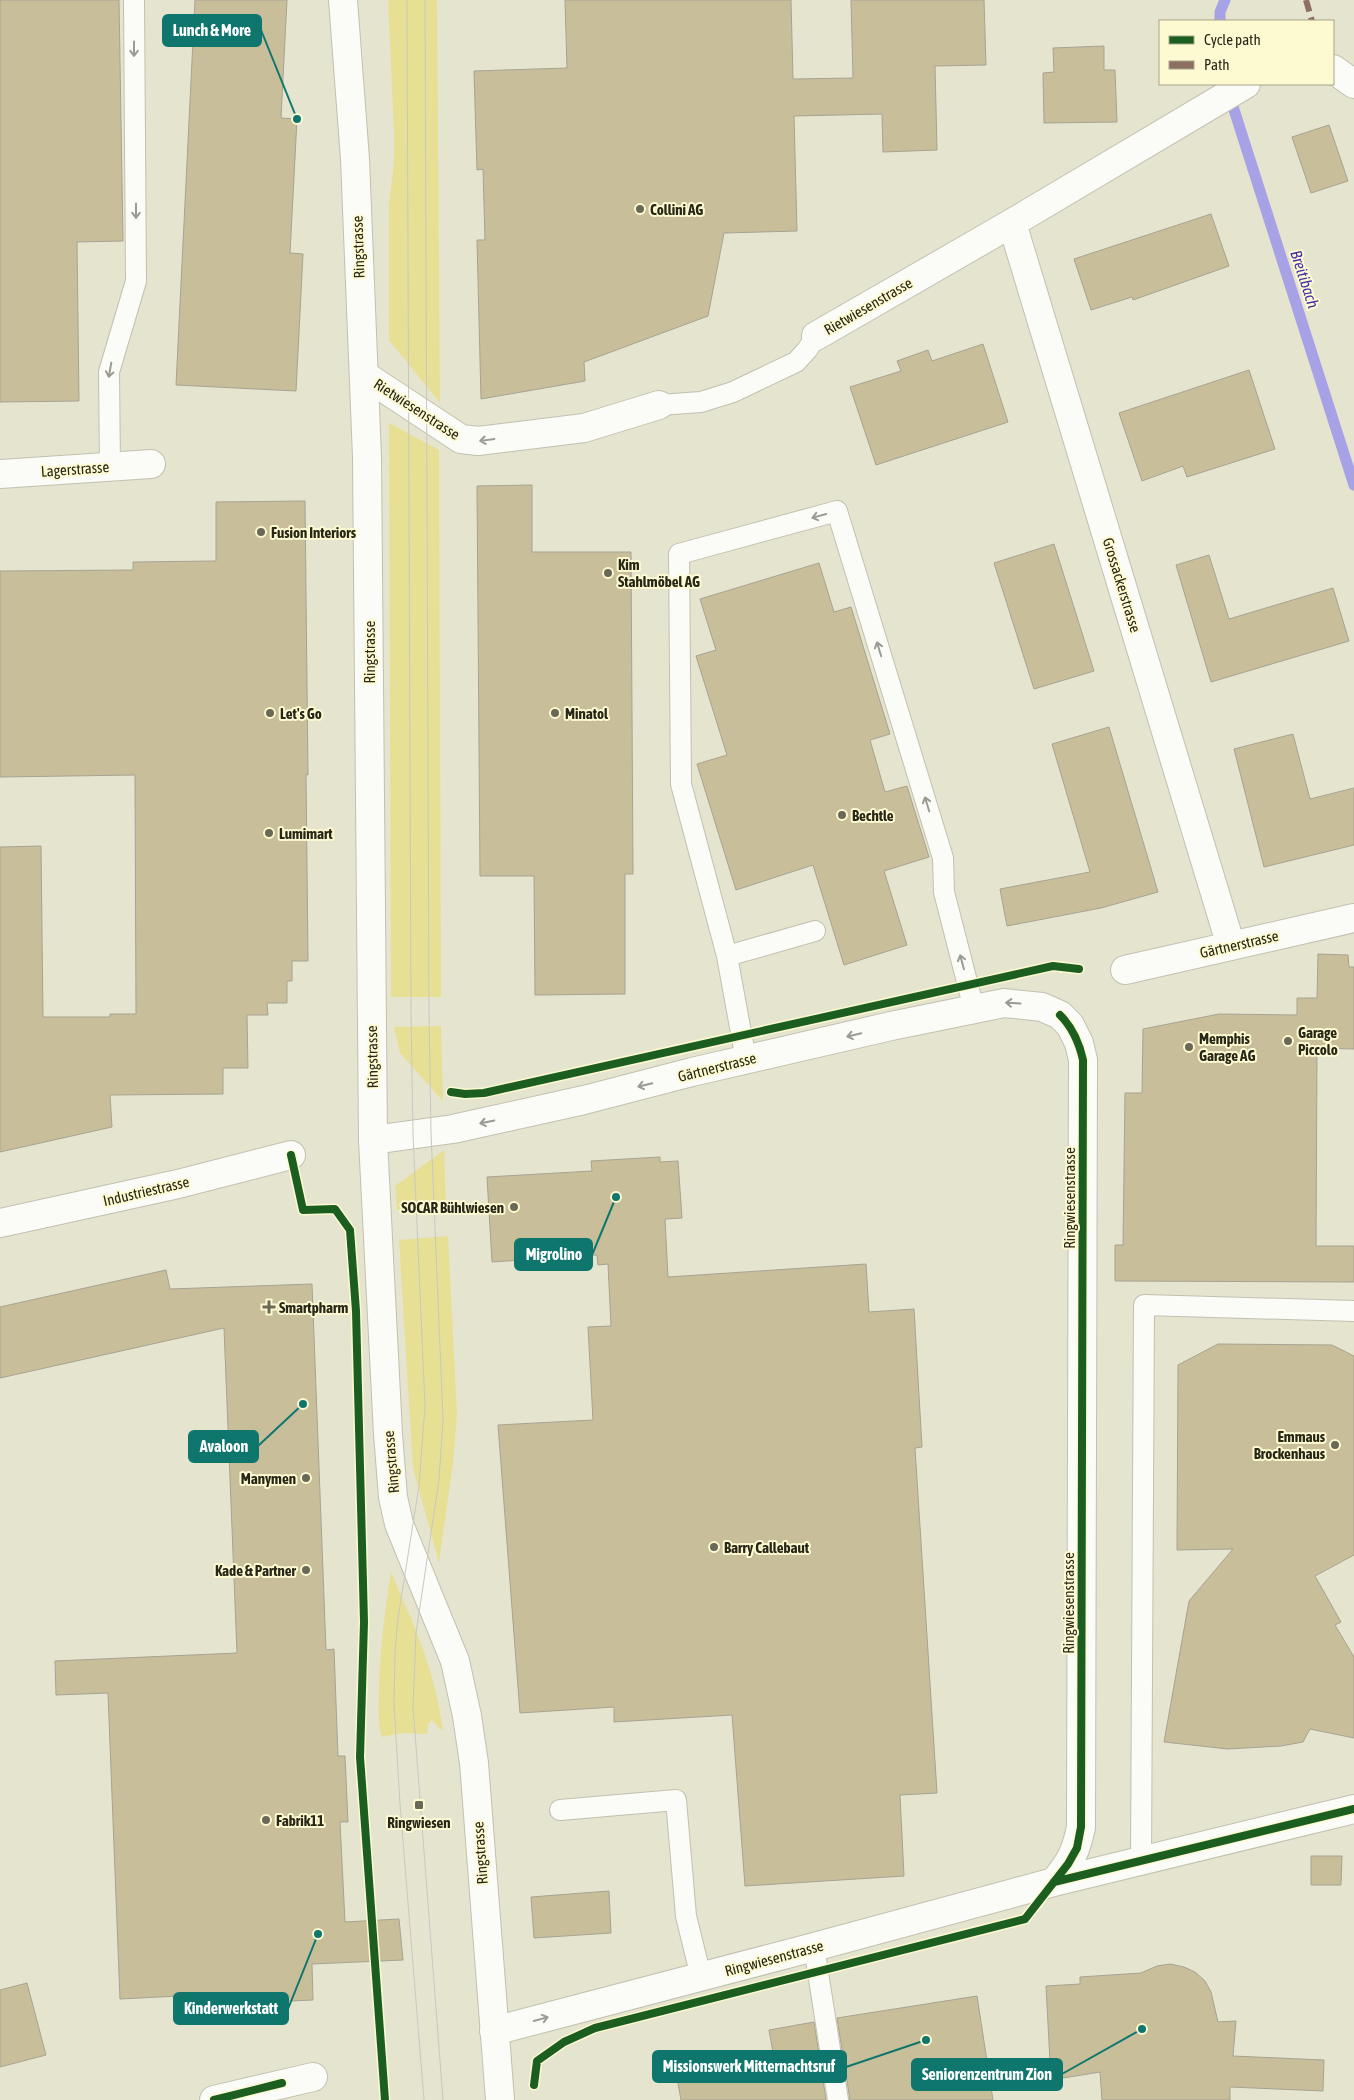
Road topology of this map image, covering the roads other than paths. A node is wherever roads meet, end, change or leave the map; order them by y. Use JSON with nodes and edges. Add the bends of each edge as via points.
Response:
{"nodes":[{"id":1,"x":134,"y":0,"type":"edge"},
{"id":2,"x":343,"y":0,"type":"edge"},
{"id":3,"x":1334,"y":70,"type":"edge"},
{"id":4,"x":1354,"y":84,"type":"edge"},
{"id":5,"x":1245,"y":85,"type":"edge"},
{"id":6,"x":1012,"y":223,"type":"junction"},
{"id":7,"x":816,"y":336,"type":"joint"},
{"id":8,"x":364,"y":375,"type":"junction"},
{"id":9,"x":659,"y":405,"type":"joint"},
{"id":10,"x":151,"y":464,"type":"dead end"},
{"id":11,"x":110,"y":467,"type":"junction"},
{"id":12,"x":0,"y":474,"type":"edge"},
{"id":13,"x":1354,"y":918,"type":"edge"},
{"id":14,"x":815,"y":931,"type":"dead end"},
{"id":15,"x":1231,"y":946,"type":"junction"},
{"id":16,"x":727,"y":956,"type":"junction"},
{"id":17,"x":1125,"y":970,"type":"dead end"},
{"id":18,"x":974,"y":1009,"type":"junction"},
{"id":19,"x":1060,"y":1015,"type":"joint"},
{"id":20,"x":746,"y":1060,"type":"junction"},
{"id":21,"x":373,"y":1140,"type":"junction"},
{"id":22,"x":291,"y":1155,"type":"dead end"},
{"id":23,"x":0,"y":1223,"type":"edge"},
{"id":24,"x":1354,"y":1310,"type":"edge"},
{"id":25,"x":1354,"y":1809,"type":"edge"},
{"id":26,"x":560,"y":1810,"type":"dead end"},
{"id":27,"x":1141,"y":1860,"type":"junction"},
{"id":28,"x":1054,"y":1882,"type":"junction"},
{"id":29,"x":814,"y":1947,"type":"junction"},
{"id":30,"x":701,"y":1977,"type":"junction"},
{"id":31,"x":494,"y":2031,"type":"junction"},
{"id":32,"x":313,"y":2077,"type":"dead end"},
{"id":33,"x":214,"y":2100,"type":"edge"},
{"id":34,"x":500,"y":2100,"type":"edge"},
{"id":35,"x":838,"y":2100,"type":"edge"}],
"edges":[{"from":1,"to":11,"type":"lane","one_way":true,"via":[[136,281],[109,372]]},
{"from":2,"to":8,"type":"street","name":"Ringstrasse"},
{"from":3,"to":4,"type":"street"},
{"from":5,"to":6,"type":"street","name":"Rietwiesenstrasse"},
{"from":6,"to":7,"type":"street","name":"Rietwiesenstrasse"},
{"from":6,"to":15,"type":"street","name":"Grossackerstrasse"},
{"from":7,"to":9,"type":"lane","name":"Rietwiesenstrasse","via":[[796,362],[734,392],[701,402]]},
{"from":9,"to":8,"type":"street","name":"Rietwiesenstrasse","one_way":true,"via":[[584,428],[478,442],[462,439]]},
{"from":8,"to":21,"type":"street","name":"Ringstrasse"},
{"from":10,"to":11,"type":"street","name":"Lagerstrasse"},
{"from":11,"to":12,"type":"street","name":"Lagerstrasse"},
{"from":13,"to":15,"type":"street","name":"Gärtnerstrasse"},
{"from":14,"to":16,"type":"lane"},
{"from":15,"to":17,"type":"street","name":"Gärtnerstrasse"},
{"from":18,"to":16,"type":"lane","one_way":true,"via":[[944,892],[943,858],[837,511],[679,554],[681,784]]},
{"from":16,"to":20,"type":"lane"},
{"from":19,"to":18,"type":"street","name":"Gärtnerstrasse","one_way":true,"via":[[1026,1004],[1004,1003]]},
{"from":18,"to":20,"type":"street","name":"Gärtnerstrasse","one_way":true},
{"from":19,"to":28,"type":"street","name":"Ringwiesenstrasse","via":[[1070,1025],[1083,1060],[1081,1817],[1077,1848]]},
{"from":20,"to":21,"type":"street","name":"Gärtnerstrasse","one_way":true,"via":[[453,1129]]},
{"from":21,"to":31,"type":"street","name":"Ringstrasse","via":[[393,1497],[409,1551],[455,1661],[467,1716],[474,1764]]},
{"from":22,"to":23,"type":"street","name":"Industriestrasse","via":[[178,1184]]},
{"from":24,"to":27,"type":"lane","via":[[1144,1305]]},
{"from":25,"to":27,"type":"street","name":"Ringwiesenstrasse"},
{"from":26,"to":30,"type":"lane","via":[[676,1800],[686,1916]]},
{"from":27,"to":28,"type":"street","name":"Ringwiesenstrasse"},
{"from":28,"to":29,"type":"street","name":"Ringwiesenstrasse"},
{"from":29,"to":30,"type":"street","name":"Ringwiesenstrasse"},
{"from":29,"to":35,"type":"lane"},
{"from":31,"to":30,"type":"street","name":"Ringwiesenstrasse","one_way":true},
{"from":31,"to":34,"type":"street","name":"Ringstrasse"},
{"from":32,"to":33,"type":"street"}]}
